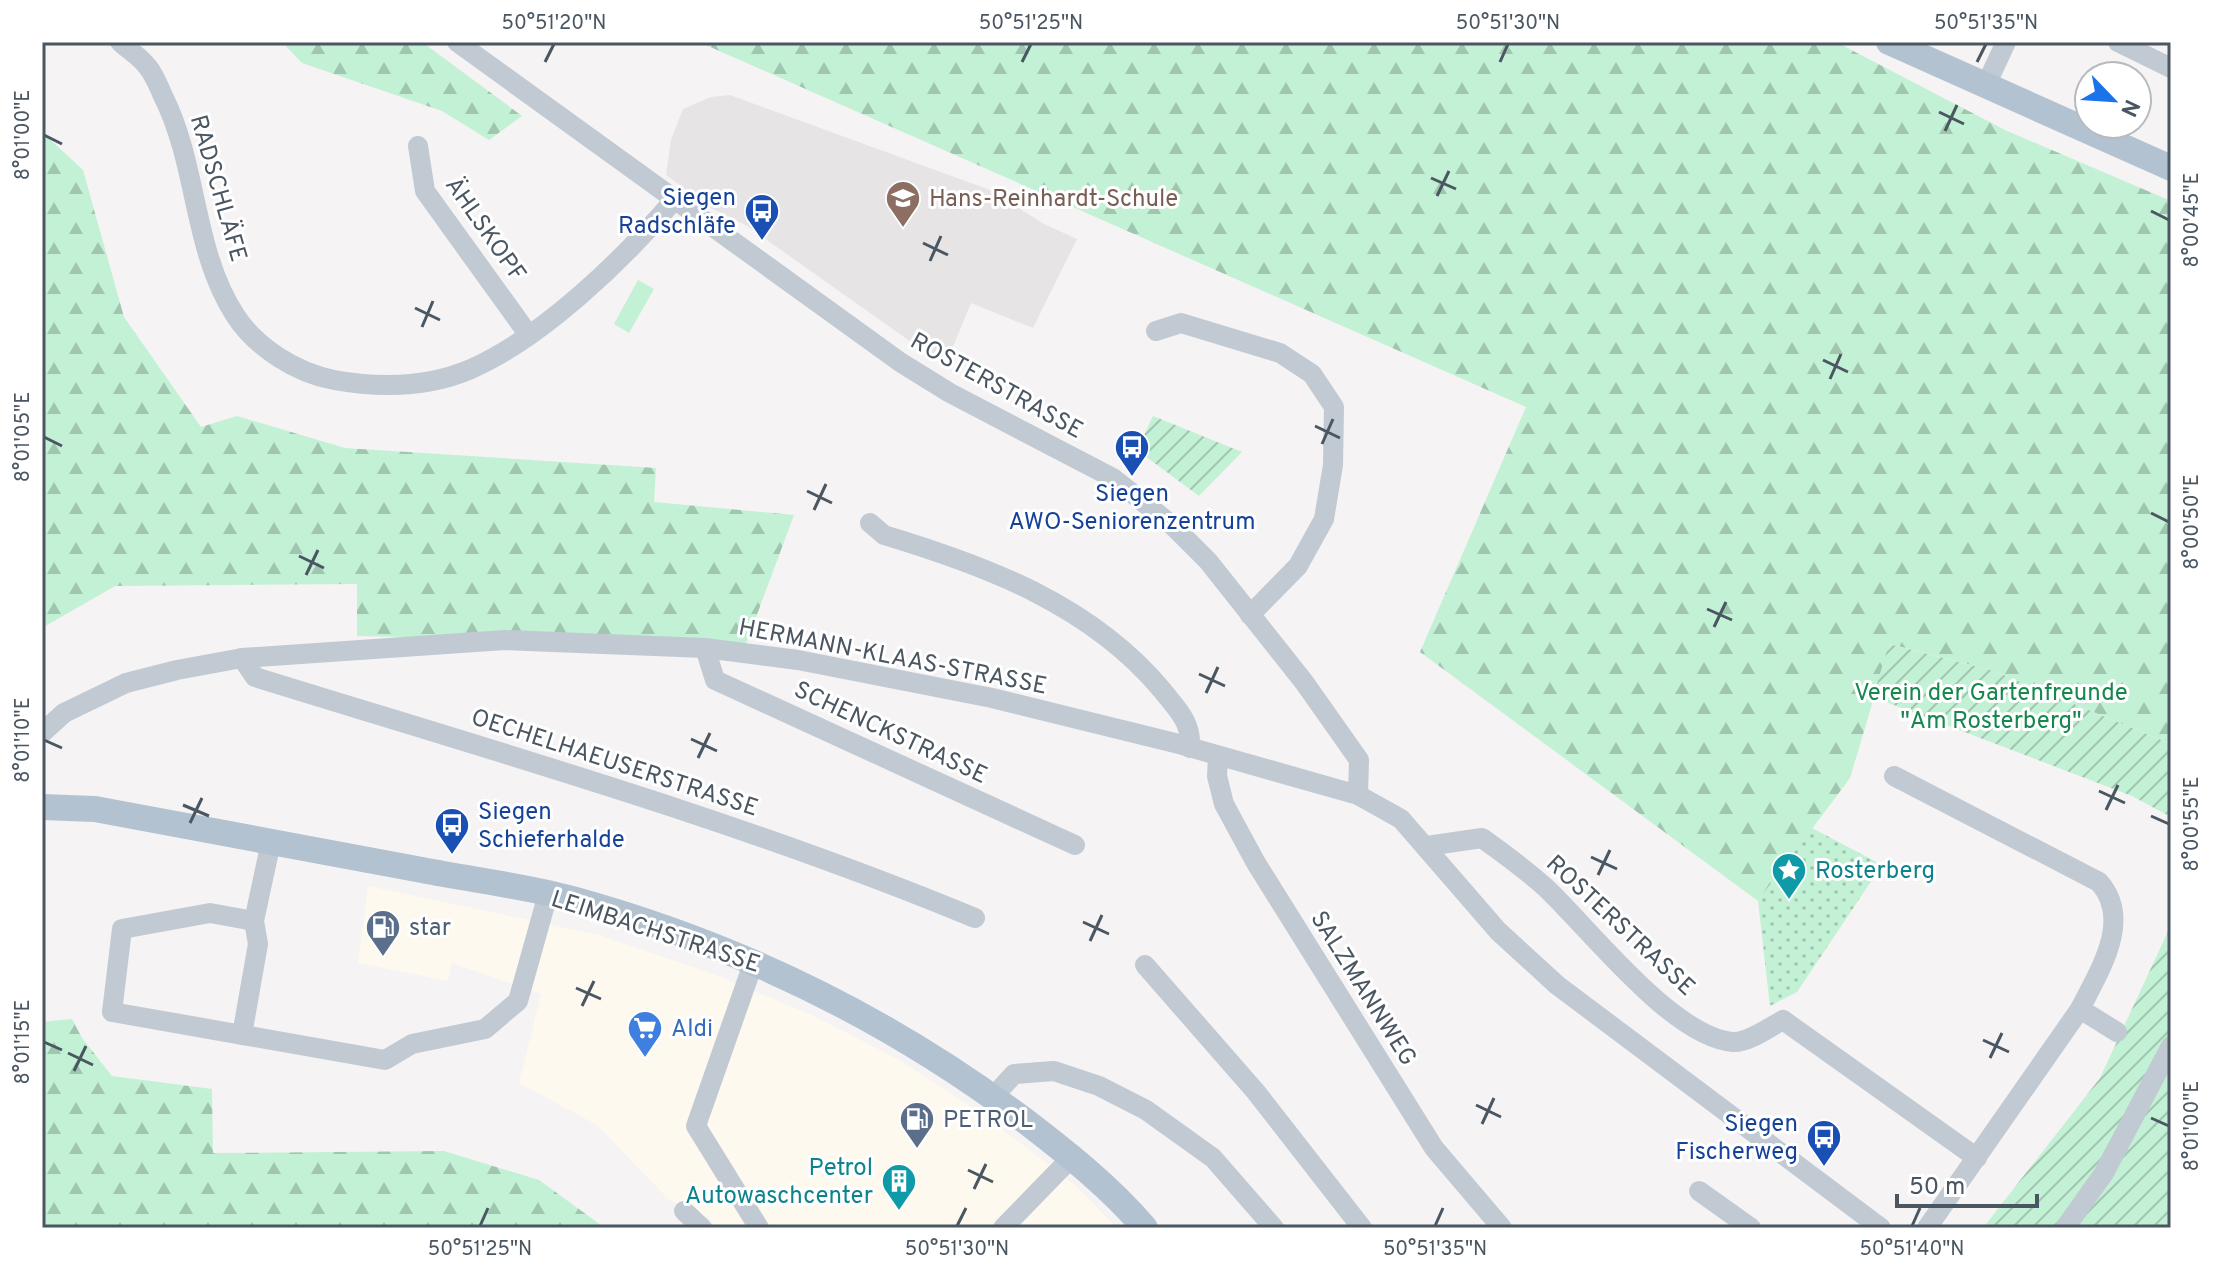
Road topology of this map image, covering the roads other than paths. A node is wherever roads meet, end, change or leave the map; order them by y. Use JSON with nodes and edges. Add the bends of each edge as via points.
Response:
{"nodes":[{"id":1,"x":120,"y":42,"type":"edge"},
{"id":2,"x":457,"y":42,"type":"edge"},
{"id":3,"x":1889,"y":42,"type":"edge"},
{"id":4,"x":2006,"y":42,"type":"edge"},
{"id":5,"x":2118,"y":42,"type":"edge"},
{"id":6,"x":2171,"y":68,"type":"edge"},
{"id":7,"x":1986,"y":85,"type":"junction"},
{"id":8,"x":418,"y":146,"type":"dead end"},
{"id":9,"x":2171,"y":168,"type":"edge"},
{"id":10,"x":674,"y":200,"type":"junction"},
{"id":11,"x":1156,"y":331,"type":"dead end"},
{"id":12,"x":528,"y":334,"type":"junction"},
{"id":13,"x":870,"y":523,"type":"dead end"},
{"id":14,"x":1250,"y":615,"type":"junction"},
{"id":15,"x":705,"y":648,"type":"junction"},
{"id":16,"x":242,"y":658,"type":"junction"},
{"id":17,"x":42,"y":733,"type":"edge"},
{"id":18,"x":1190,"y":748,"type":"junction"},
{"id":19,"x":1218,"y":757,"type":"junction"},
{"id":20,"x":1894,"y":776,"type":"dead end"},
{"id":21,"x":1358,"y":795,"type":"junction"},
{"id":22,"x":42,"y":807,"type":"edge"},
{"id":23,"x":271,"y":842,"type":"junction"},
{"id":24,"x":1075,"y":845,"type":"dead end"},
{"id":25,"x":1427,"y":846,"type":"junction"},
{"id":26,"x":548,"y":894,"type":"junction"},
{"id":27,"x":975,"y":918,"type":"dead end"},
{"id":28,"x":254,"y":921,"type":"junction"},
{"id":29,"x":754,"y":961,"type":"junction"},
{"id":30,"x":1145,"y":965,"type":"dead end"},
{"id":31,"x":2080,"y":1009,"type":"junction"},
{"id":32,"x":2117,"y":1032,"type":"dead end"},
{"id":33,"x":242,"y":1035,"type":"junction"},
{"id":34,"x":2171,"y":1046,"type":"edge"},
{"id":35,"x":993,"y":1097,"type":"junction"},
{"id":36,"x":1072,"y":1157,"type":"junction"},
{"id":37,"x":1977,"y":1158,"type":"junction"},
{"id":38,"x":1699,"y":1191,"type":"dead end"},
{"id":39,"x":684,"y":1211,"type":"dead end"},
{"id":40,"x":702,"y":1228,"type":"edge"},
{"id":41,"x":759,"y":1228,"type":"edge"},
{"id":42,"x":1003,"y":1228,"type":"edge"},
{"id":43,"x":1145,"y":1228,"type":"edge"},
{"id":44,"x":1274,"y":1228,"type":"edge"},
{"id":45,"x":1362,"y":1228,"type":"edge"},
{"id":46,"x":1502,"y":1228,"type":"edge"},
{"id":47,"x":1751,"y":1228,"type":"edge"},
{"id":48,"x":1879,"y":1228,"type":"edge"},
{"id":49,"x":1927,"y":1228,"type":"edge"},
{"id":50,"x":2065,"y":1228,"type":"edge"}],
"edges":[{"from":1,"to":12,"type":"street","name":"RADSCHLÄFE","via":[[148,67],[180,132],[206,251],[236,316],[273,355],[318,377],[370,386],[420,384],[470,369]]},
{"from":2,"to":10,"type":"street","name":"ROSTERSTRASSE"},
{"from":3,"to":7,"type":"main road"},
{"from":4,"to":7,"type":"street"},
{"from":5,"to":6,"type":"street"},
{"from":7,"to":9,"type":"main road"},
{"from":8,"to":12,"type":"street","name":"ÄHLSKOPF","via":[[425,191]]},
{"from":10,"to":12,"type":"street","name":"RADSCHLÄFE","via":[[641,239]]},
{"from":10,"to":14,"type":"street","name":"ROSTERSTRASSE","via":[[900,362],[1113,478],[1182,535]]},
{"from":11,"to":14,"type":"street","via":[[1181,323],[1280,353],[1312,374],[1334,407],[1333,465],[1324,519],[1298,566]]},
{"from":13,"to":18,"type":"street","via":[[884,535],[1010,579],[1095,625],[1153,679],[1187,721]]},
{"from":14,"to":21,"type":"street","name":"ROSTERSTRASSE","via":[[1359,760]]},
{"from":15,"to":16,"type":"street","name":"HERMANN-KLAAS-STRASSE","via":[[505,640]]},
{"from":15,"to":18,"type":"street","name":"HERMANN-KLAAS-STRASSE","via":[[798,660],[992,698]]},
{"from":15,"to":24,"type":"street","name":"SCHENCKSTRASSE","via":[[715,680]]},
{"from":16,"to":17,"type":"street","name":"HERMANN-KLAAS-STRASSE","via":[[126,683],[64,713]]},
{"from":16,"to":27,"type":"street","name":"OECHELHAEUSERSTRASSE","via":[[255,677],[608,783]]},
{"from":18,"to":19,"type":"street","name":"HERMANN-KLAAS-STRASSE"},
{"from":19,"to":21,"type":"street","name":"HERMANN-KLAAS-STRASSE"},
{"from":19,"to":46,"type":"street","name":"SALZMANNWEG","via":[[1224,804],[1263,874],[1434,1148]]},
{"from":20,"to":31,"type":"street","via":[[2108,891],[2116,914],[2113,932]]},
{"from":21,"to":25,"type":"street","via":[[1401,819]]},
{"from":22,"to":23,"type":"main road","name":"LEIMBACHSTRASSE","via":[[95,809]]},
{"from":23,"to":26,"type":"main road","name":"LEIMBACHSTRASSE"},
{"from":23,"to":28,"type":"street"},
{"from":25,"to":37,"type":"street","name":"ROSTERSTRASSE","via":[[1482,838],[1546,889],[1589,936],[1689,1023],[1716,1039],[1737,1043],[1783,1020]]},
{"from":25,"to":48,"type":"street","via":[[1498,931],[1557,985]]},
{"from":26,"to":29,"type":"main road","name":"LEIMBACHSTRASSE"},
{"from":26,"to":33,"type":"street","via":[[518,1001],[485,1029],[412,1044],[385,1060]]},
{"from":28,"to":33,"type":"street","via":[[258,944]]},
{"from":28,"to":33,"type":"street","via":[[210,913],[122,929],[112,1012]]},
{"from":29,"to":35,"type":"main road","name":"LEIMBACHSTRASSE","via":[[851,1008]]},
{"from":29,"to":41,"type":"street","via":[[696,1126]]},
{"from":30,"to":45,"type":"street","via":[[1256,1092]]},
{"from":31,"to":32,"type":"street"},
{"from":31,"to":37,"type":"street"},
{"from":34,"to":50,"type":"street","via":[[2104,1173]]},
{"from":35,"to":36,"type":"main road","name":"LEIMBACHSTRASSE"},
{"from":35,"to":44,"type":"street","via":[[1014,1074],[1054,1071],[1099,1086],[1146,1110],[1213,1158]]},
{"from":36,"to":42,"type":"street"},
{"from":36,"to":43,"type":"main road","name":"LEIMBACHSTRASSE","via":[[1120,1198]]},
{"from":37,"to":49,"type":"street"},
{"from":38,"to":47,"type":"street"},
{"from":39,"to":40,"type":"street"}]}
